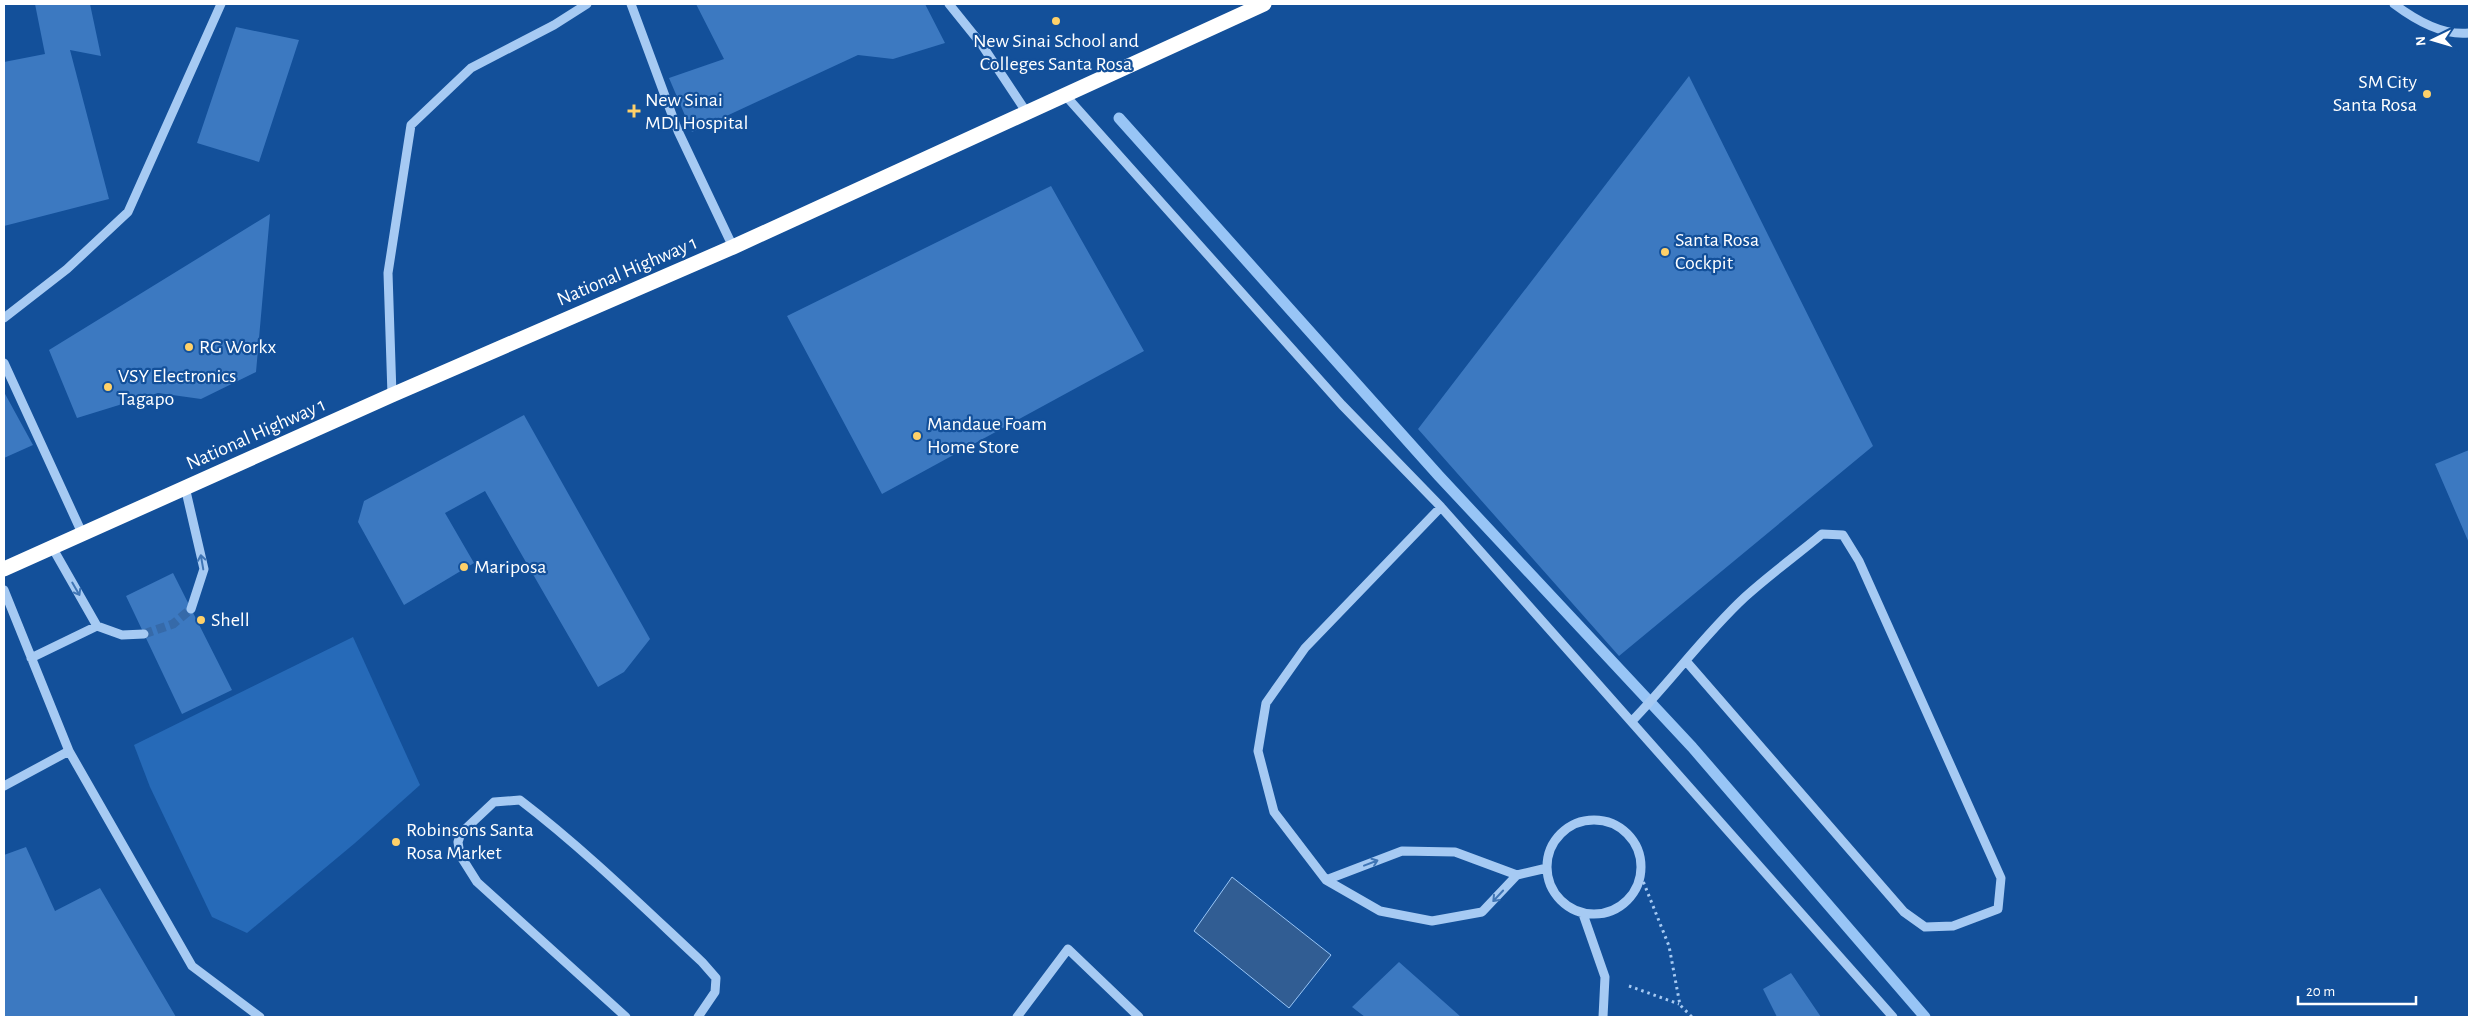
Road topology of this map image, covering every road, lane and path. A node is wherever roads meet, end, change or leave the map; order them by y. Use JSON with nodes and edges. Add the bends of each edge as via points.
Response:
{"nodes":[{"id":1,"x":221,"y":4,"type":"edge"},
{"id":2,"x":588,"y":4,"type":"edge"},
{"id":3,"x":631,"y":4,"type":"edge"},
{"id":4,"x":949,"y":4,"type":"edge"},
{"id":5,"x":1264,"y":4,"type":"edge"},
{"id":6,"x":2394,"y":4,"type":"edge"},
{"id":7,"x":2469,"y":33,"type":"edge"},
{"id":8,"x":1065,"y":95,"type":"junction"},
{"id":9,"x":1027,"y":112,"type":"junction"},
{"id":10,"x":733,"y":247,"type":"junction"},
{"id":11,"x":4,"y":318,"type":"edge"},
{"id":12,"x":4,"y":363,"type":"edge"},
{"id":13,"x":392,"y":395,"type":"junction"},
{"id":14,"x":185,"y":487,"type":"junction"},
{"id":15,"x":1441,"y":507,"type":"junction"},
{"id":16,"x":82,"y":533,"type":"junction"},
{"id":17,"x":52,"y":547,"type":"junction"},
{"id":18,"x":4,"y":569,"type":"edge"},
{"id":19,"x":4,"y":590,"type":"edge"},
{"id":20,"x":191,"y":609,"type":"tunnel mouth"},
{"id":21,"x":97,"y":626,"type":"junction"},
{"id":22,"x":144,"y":634,"type":"tunnel mouth"},
{"id":23,"x":32,"y":658,"type":"junction"},
{"id":24,"x":1686,"y":660,"type":"junction"},
{"id":25,"x":1632,"y":721,"type":"junction"},
{"id":26,"x":69,"y":751,"type":"junction"},
{"id":27,"x":4,"y":786,"type":"edge"},
{"id":28,"x":1547,"y":868,"type":"junction"},
{"id":29,"x":1517,"y":875,"type":"junction"},
{"id":30,"x":1641,"y":876,"type":"junction"},
{"id":31,"x":1326,"y":880,"type":"junction"},
{"id":32,"x":1583,"y":914,"type":"junction"},
{"id":33,"x":1605,"y":977,"type":"junction"},
{"id":34,"x":1680,"y":1005,"type":"junction"},
{"id":35,"x":260,"y":1017,"type":"edge"},
{"id":36,"x":626,"y":1017,"type":"edge"},
{"id":37,"x":698,"y":1017,"type":"edge"},
{"id":38,"x":1017,"y":1017,"type":"edge"},
{"id":39,"x":1139,"y":1017,"type":"edge"},
{"id":40,"x":1603,"y":1017,"type":"edge"},
{"id":41,"x":1692,"y":1017,"type":"edge"},
{"id":42,"x":1893,"y":1017,"type":"edge"}],
"edges":[{"from":1,"to":11,"type":"street","via":[[128,212],[67,269]]},
{"from":2,"to":13,"type":"street","via":[[471,68],[411,125],[388,274]]},
{"from":3,"to":10,"type":"street","via":[[678,131]]},
{"from":4,"to":9,"type":"street","via":[[982,45]]},
{"from":5,"to":8,"type":"highway","name":"National Highway 1"},
{"from":6,"to":7,"type":"street","via":[[2421,22],[2459,34]]},
{"from":8,"to":9,"type":"highway","name":"National Highway 1"},
{"from":8,"to":15,"type":"street","via":[[1342,405]]},
{"from":9,"to":10,"type":"highway","name":"National Highway 1"},
{"from":10,"to":13,"type":"highway","name":"National Highway 1"},
{"from":12,"to":16,"type":"street"},
{"from":13,"to":14,"type":"highway","name":"National Highway 1"},
{"from":14,"to":16,"type":"highway","name":"National Highway 1"},
{"from":20,"to":14,"type":"street","one_way":true,"via":[[204,569]]},
{"from":15,"to":25,"type":"street"},
{"from":15,"to":31,"type":"street","via":[[1305,648],[1266,703],[1258,750],[1274,812]]},
{"from":16,"to":17,"type":"highway","name":"National Highway 1"},
{"from":17,"to":18,"type":"highway","name":"National Highway 1"},
{"from":17,"to":21,"type":"street","one_way":true},
{"from":19,"to":23,"type":"street"},
{"from":21,"to":22,"type":"street","via":[[122,635]]},
{"from":21,"to":23,"type":"street"},
{"from":23,"to":26,"type":"street"},
{"from":24,"to":24,"type":"street","via":[[1904,912],[1926,927],[1953,926],[1998,909],[2001,878],[1859,561],[1842,536],[1822,534],[1745,597]]},
{"from":24,"to":25,"type":"street"},
{"from":25,"to":42,"type":"street"},
{"from":26,"to":27,"type":"street"},
{"from":26,"to":35,"type":"street","via":[[192,966]]},
{"from":28,"to":29,"type":"street"},
{"from":28,"to":30,"type":"street","via":[[1549,852],[1568,827],[1599,819],[1615,824],[1637,845]]},
{"from":28,"to":32,"type":"street","via":[[1557,896],[1569,908]]},
{"from":31,"to":29,"type":"street","one_way":true,"via":[[1402,850],[1456,852]]},
{"from":29,"to":31,"type":"street","one_way":true,"via":[[1482,912],[1432,921],[1380,911]]},
{"from":30,"to":32,"type":"street","via":[[1636,890],[1613,911]]},
{"from":30,"to":34,"type":"path","via":[[1670,946]]},
{"from":32,"to":33,"type":"street"},
{"from":33,"to":34,"type":"path"},
{"from":33,"to":40,"type":"street"},
{"from":34,"to":41,"type":"path"},
{"from":36,"to":37,"type":"street","via":[[477,882],[464,862],[458,842],[461,833],[494,802],[520,800],[568,839],[702,962],[716,978],[716,992]]},
{"from":38,"to":39,"type":"street","via":[[1068,949]]}]}
